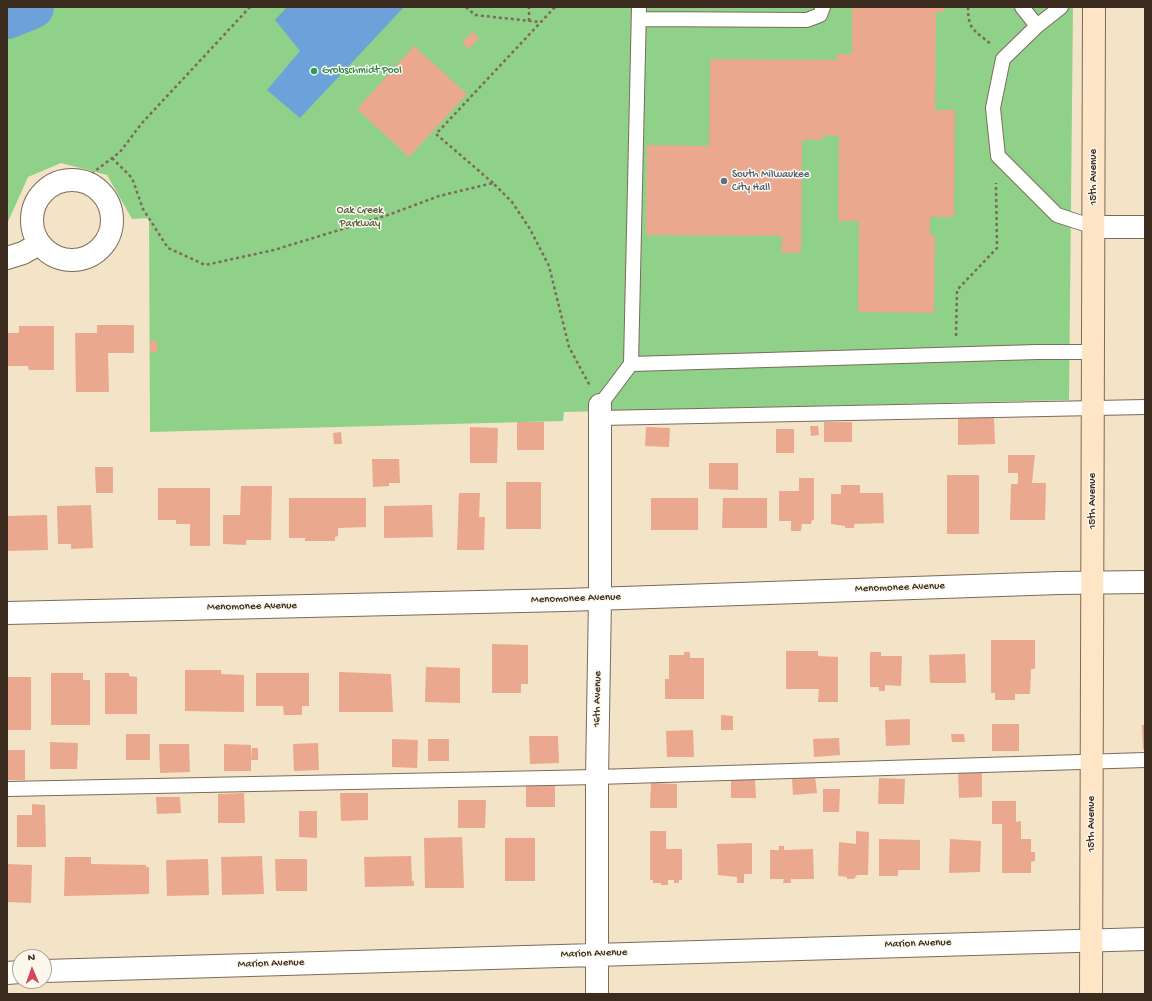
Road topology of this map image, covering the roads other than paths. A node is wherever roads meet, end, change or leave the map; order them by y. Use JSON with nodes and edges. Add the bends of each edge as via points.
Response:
{"nodes":[{"id":1,"x":823,"y":7,"type":"edge"},
{"id":2,"x":1022,"y":7,"type":"edge"},
{"id":3,"x":1061,"y":7,"type":"edge"},
{"id":4,"x":1094,"y":7,"type":"edge"},
{"id":5,"x":639,"y":13,"type":"edge"},
{"id":6,"x":1037,"y":26,"type":"junction"},
{"id":7,"x":1094,"y":227,"type":"junction"},
{"id":8,"x":1145,"y":227,"type":"edge"},
{"id":9,"x":39,"y":244,"type":"junction"},
{"id":10,"x":7,"y":258,"type":"edge"},
{"id":11,"x":1093,"y":352,"type":"junction"},
{"id":12,"x":631,"y":364,"type":"junction"},
{"id":13,"x":1145,"y":407,"type":"edge"},
{"id":14,"x":1093,"y":408,"type":"junction"},
{"id":15,"x":600,"y":411,"type":"junction"},
{"id":16,"x":1094,"y":582,"type":"junction"},
{"id":17,"x":1145,"y":582,"type":"edge"},
{"id":18,"x":600,"y":598,"type":"junction"},
{"id":19,"x":7,"y":613,"type":"edge"},
{"id":20,"x":1145,"y":760,"type":"edge"},
{"id":21,"x":1092,"y":761,"type":"junction"},
{"id":22,"x":597,"y":777,"type":"junction"},
{"id":23,"x":7,"y":789,"type":"edge"},
{"id":24,"x":1145,"y":938,"type":"edge"},
{"id":25,"x":1092,"y":939,"type":"junction"},
{"id":26,"x":597,"y":954,"type":"junction"},
{"id":27,"x":52,"y":971,"type":"edge"},
{"id":28,"x":597,"y":994,"type":"edge"},
{"id":29,"x":1091,"y":994,"type":"edge"}],
"edges":[{"from":1,"to":5,"type":"lane","via":[[820,15],[807,20]]},
{"from":2,"to":6,"type":"lane"},
{"from":3,"to":6,"type":"lane"},
{"from":4,"to":7,"type":"street","name":"15th Avenue"},
{"from":5,"to":12,"type":"lane"},
{"from":6,"to":7,"type":"lane","via":[[1003,59],[993,108],[998,156],[1057,215]]},
{"from":7,"to":8,"type":"street"},
{"from":7,"to":11,"type":"street","name":"15th Avenue"},
{"from":9,"to":9,"type":"street","via":[[49,253],[62,259],[76,260],[89,256],[101,248],[109,237],[112,223],[111,210],[105,197],[95,187],[69,179],[46,188],[38,198],[31,220]]},
{"from":9,"to":10,"type":"street"},
{"from":11,"to":12,"type":"lane"},
{"from":11,"to":14,"type":"street","name":"15th Avenue"},
{"from":12,"to":15,"type":"lane"},
{"from":13,"to":14,"type":"lane"},
{"from":14,"to":15,"type":"lane"},
{"from":14,"to":16,"type":"street","name":"15th Avenue"},
{"from":15,"to":18,"type":"street","name":"16th Avenue"},
{"from":16,"to":17,"type":"street","name":"Menomonee Avenue"},
{"from":16,"to":18,"type":"street","name":"Menomonee Avenue"},
{"from":16,"to":21,"type":"street","name":"15th Avenue"},
{"from":18,"to":19,"type":"street","name":"Menomonee Avenue"},
{"from":18,"to":22,"type":"street","name":"16th Avenue"},
{"from":20,"to":21,"type":"lane"},
{"from":21,"to":22,"type":"lane"},
{"from":21,"to":25,"type":"street","name":"15th Avenue"},
{"from":22,"to":23,"type":"lane"},
{"from":22,"to":26,"type":"street","name":"16th Avenue"},
{"from":24,"to":25,"type":"street","name":"Marion Avenue"},
{"from":25,"to":26,"type":"street","name":"Marion Avenue"},
{"from":25,"to":29,"type":"street","name":"15th Avenue"},
{"from":26,"to":27,"type":"street","name":"Marion Avenue"},
{"from":26,"to":28,"type":"street","name":"16th Avenue"}]}
